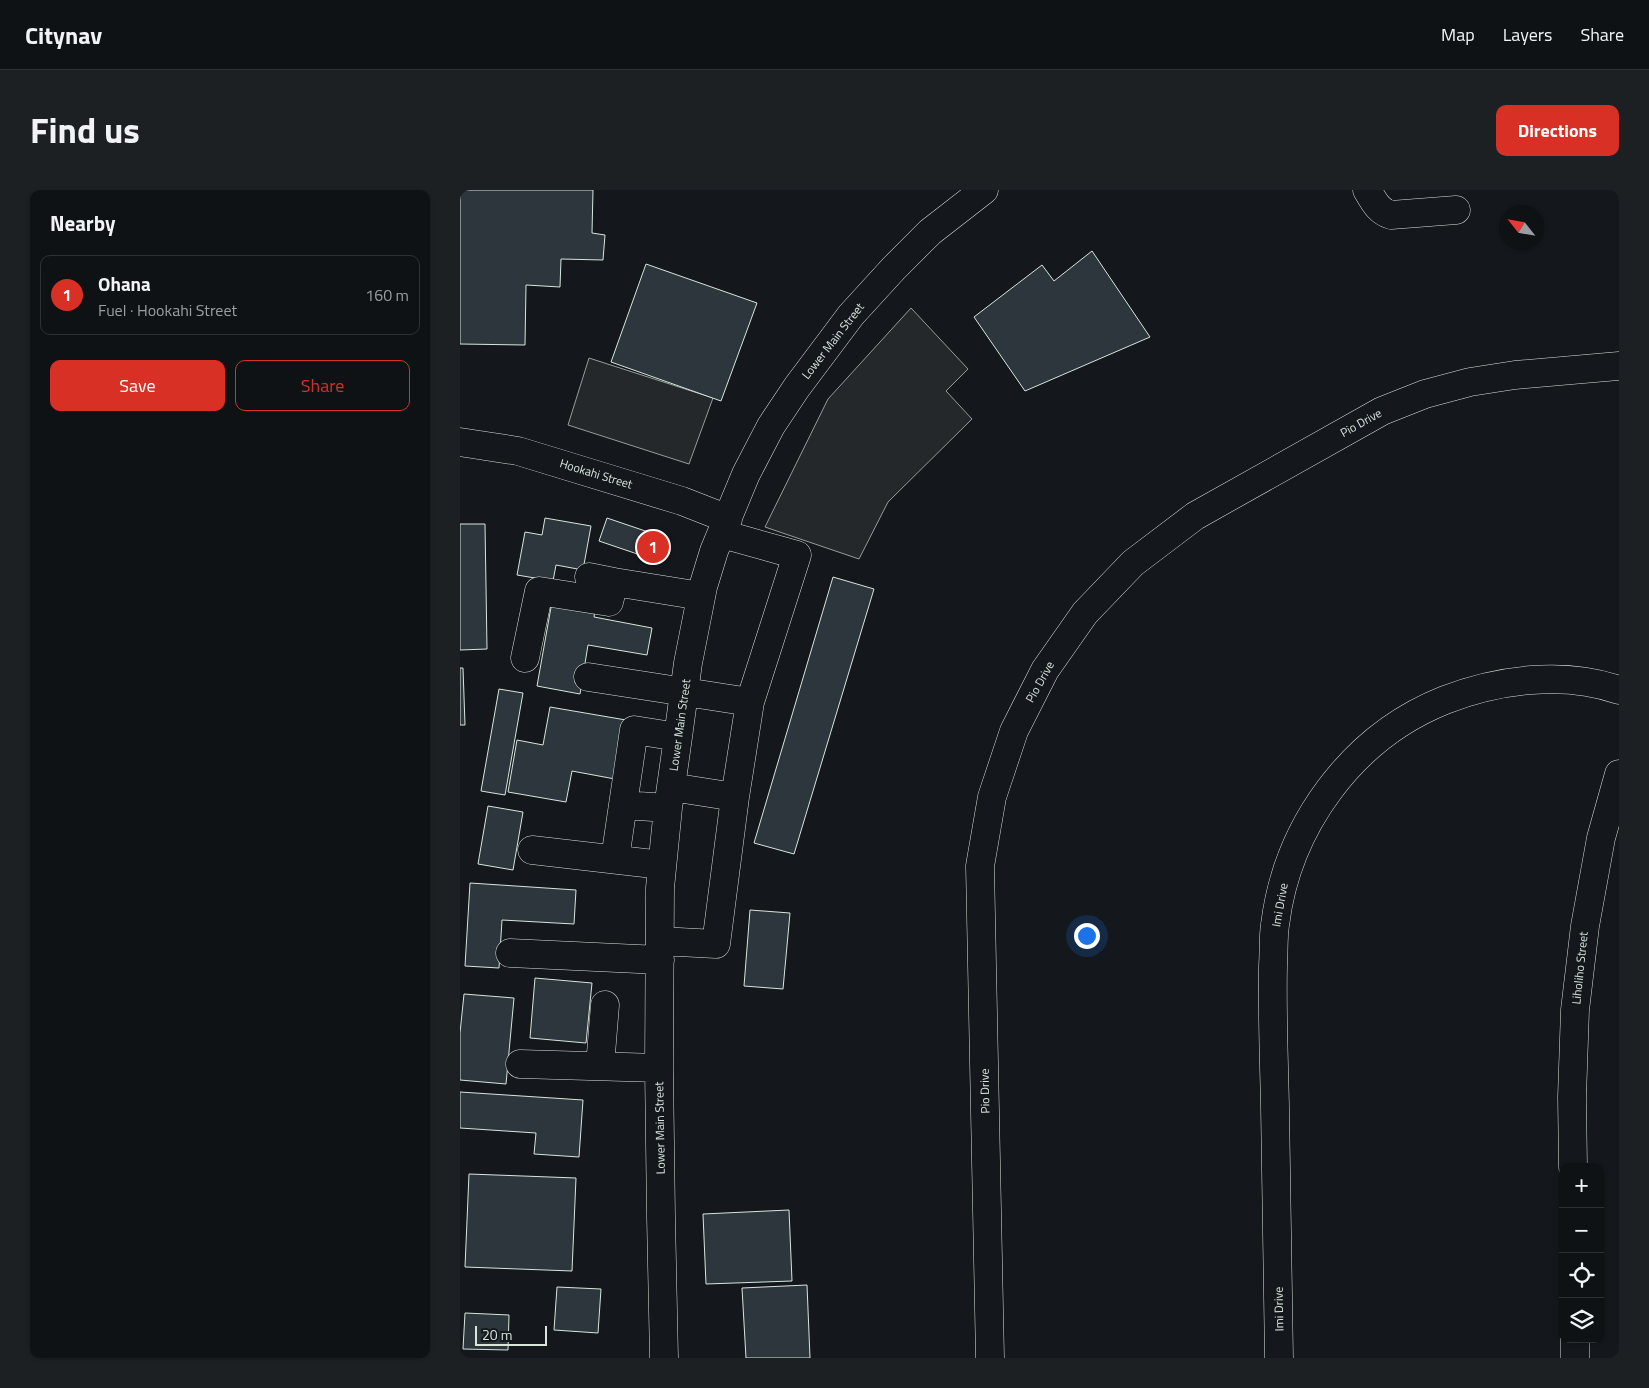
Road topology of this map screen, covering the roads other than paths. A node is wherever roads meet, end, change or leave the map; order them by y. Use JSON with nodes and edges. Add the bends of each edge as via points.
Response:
{"nodes":[{"id":1,"x":984,"y":190,"type":"edge"},
{"id":2,"x":1367,"y":190,"type":"edge"},
{"id":3,"x":1456,"y":210,"type":"dead end"},
{"id":4,"x":1619,"y":366,"type":"edge"},
{"id":5,"x":460,"y":442,"type":"edge"},
{"id":6,"x":725,"y":526,"type":"junction"},
{"id":7,"x":701,"y":596,"type":"junction"},
{"id":8,"x":525,"y":658,"type":"dead end"},
{"id":9,"x":588,"y":677,"type":"dead end"},
{"id":10,"x":1619,"y":690,"type":"edge"},
{"id":11,"x":684,"y":693,"type":"junction"},
{"id":12,"x":750,"y":702,"type":"junction"},
{"id":13,"x":678,"y":737,"type":"junction"},
{"id":14,"x":1619,"y":774,"type":"edge"},
{"id":15,"x":735,"y":797,"type":"junction"},
{"id":16,"x":669,"y":798,"type":"junction"},
{"id":17,"x":623,"y":805,"type":"junction"},
{"id":18,"x":532,"y":850,"type":"dead end"},
{"id":19,"x":615,"y":860,"type":"junction"},
{"id":20,"x":662,"y":864,"type":"junction"},
{"id":21,"x":660,"y":950,"type":"junction"},
{"id":22,"x":510,"y":953,"type":"dead end"},
{"id":23,"x":605,"y":1005,"type":"dead end"},
{"id":24,"x":520,"y":1064,"type":"dead end"},
{"id":25,"x":600,"y":1066,"type":"junction"},
{"id":26,"x":659,"y":1068,"type":"junction"},
{"id":27,"x":1573,"y":1163,"type":"edge"},
{"id":28,"x":1575,"y":1343,"type":"edge"},
{"id":29,"x":664,"y":1358,"type":"edge"},
{"id":30,"x":990,"y":1358,"type":"edge"},
{"id":31,"x":1279,"y":1358,"type":"edge"},
{"id":32,"x":1575,"y":1358,"type":"edge"}],
"edges":[{"from":1,"to":6,"type":"street","name":"Lower Main Street","via":[[930,232],[851,315],[771,426],[746,474]]},
{"from":2,"to":3,"type":"street","via":[[1376,206],[1391,215]]},
{"from":4,"to":30,"type":"street","name":"Pio Drive","via":[[1470,382],[1425,394],[1382,411],[1195,516],[1133,563],[1085,613],[1045,670],[1014,732],[992,797],[980,866]]},
{"from":5,"to":6,"type":"street","name":"Hookahi Street","via":[[518,451],[682,501]]},
{"from":6,"to":7,"type":"street","name":"Lower Main Street"},
{"from":6,"to":12,"type":"street","name":"Hookahi Street","via":[[797,555]]},
{"from":7,"to":8,"type":"street","via":[[601,579],[609,602],[539,591]]},
{"from":7,"to":11,"type":"street","name":"Lower Main Street"},
{"from":9,"to":11,"type":"street"},
{"from":10,"to":31,"type":"street","name":"Imi Drive","via":[[1605,685],[1560,680],[1514,681],[1469,691],[1426,708],[1387,732],[1352,762],[1322,797],[1300,837],[1284,880],[1275,925],[1272,1005]]},
{"from":11,"to":12,"type":"street"},
{"from":11,"to":13,"type":"street","name":"Lower Main Street"},
{"from":12,"to":15,"type":"street"},
{"from":13,"to":16,"type":"street","name":"Lower Main Street"},
{"from":13,"to":17,"type":"street","via":[[634,730]]},
{"from":14,"to":27,"type":"street","name":"Liholiho Street","via":[[1601,838],[1585,926],[1575,1010]]},
{"from":15,"to":16,"type":"street"},
{"from":15,"to":21,"type":"street","via":[[716,944]]},
{"from":16,"to":17,"type":"street"},
{"from":16,"to":20,"type":"street","name":"Lower Main Street"},
{"from":17,"to":19,"type":"street"},
{"from":18,"to":19,"type":"street"},
{"from":19,"to":20,"type":"street"},
{"from":20,"to":21,"type":"street","name":"Lower Main Street"},
{"from":21,"to":22,"type":"street"},
{"from":21,"to":26,"type":"street","name":"Lower Main Street"},
{"from":23,"to":25,"type":"street"},
{"from":24,"to":25,"type":"street"},
{"from":25,"to":26,"type":"street"},
{"from":26,"to":29,"type":"street","name":"Lower Main Street"},
{"from":28,"to":32,"type":"street"}]}
